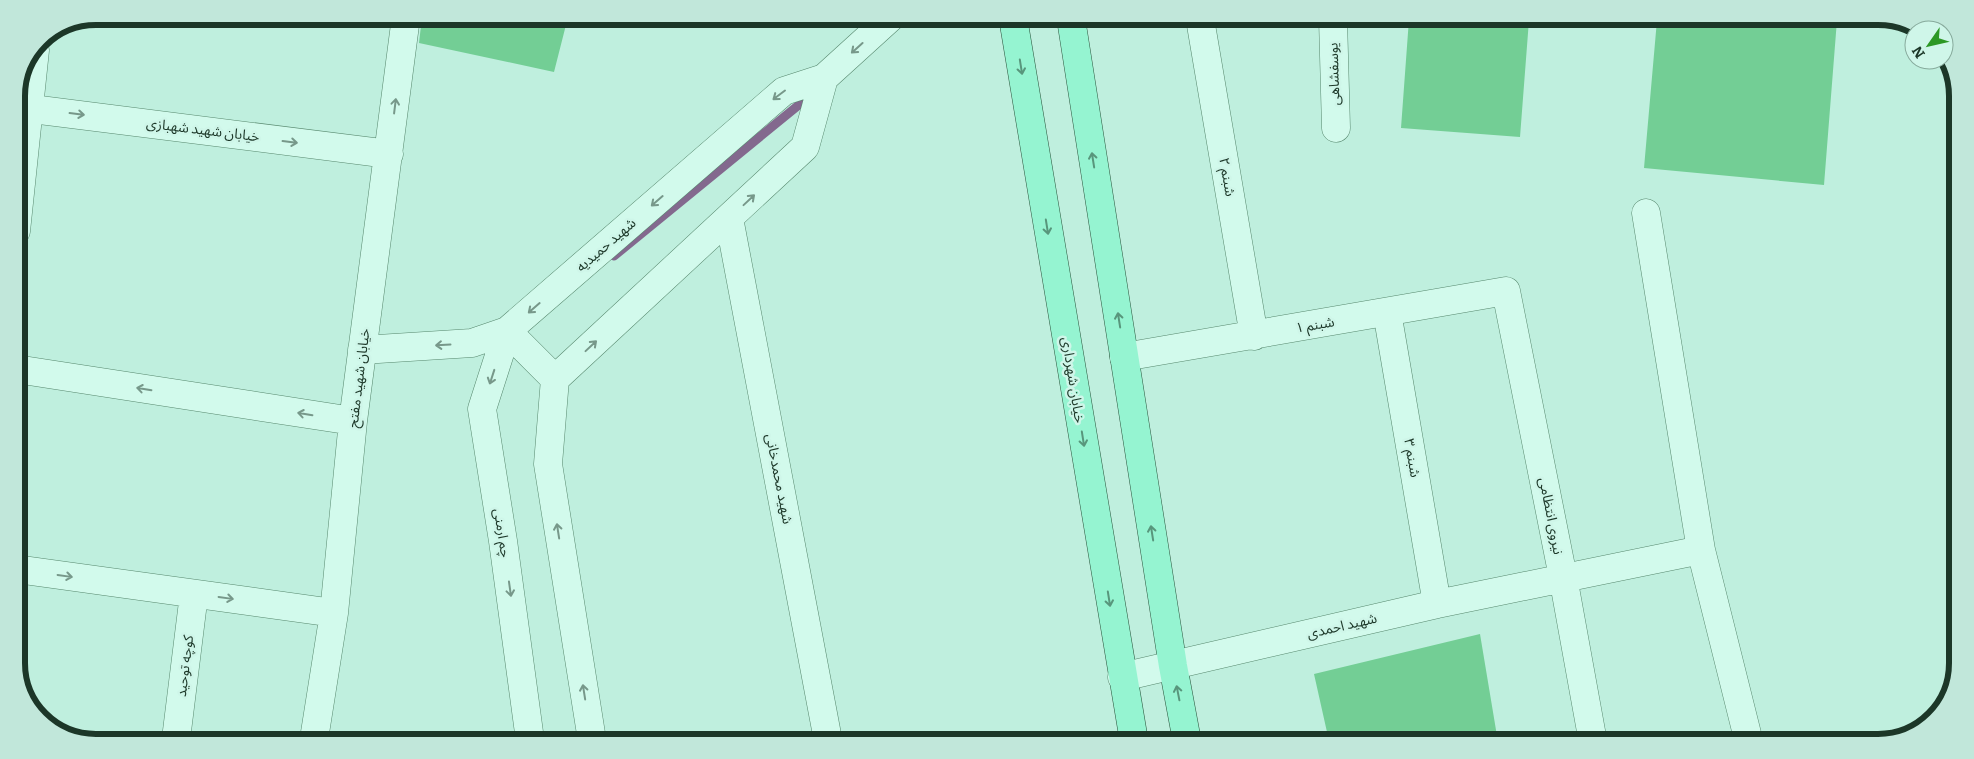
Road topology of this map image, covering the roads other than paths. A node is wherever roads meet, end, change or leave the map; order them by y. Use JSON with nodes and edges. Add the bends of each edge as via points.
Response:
{"nodes":[{"id":1,"x":405,"y":25,"type":"edge"},
{"id":2,"x":882,"y":25,"type":"edge"},
{"id":3,"x":1014,"y":25,"type":"edge"},
{"id":4,"x":1072,"y":25,"type":"edge"},
{"id":5,"x":1201,"y":25,"type":"edge"},
{"id":6,"x":1333,"y":25,"type":"edge"},
{"id":7,"x":31,"y":67,"type":"edge"},
{"id":8,"x":824,"y":78,"type":"junction"},
{"id":9,"x":25,"y":94,"type":"edge"},
{"id":10,"x":25,"y":108,"type":"edge"},
{"id":11,"x":1336,"y":128,"type":"dead end"},
{"id":12,"x":389,"y":154,"type":"junction"},
{"id":13,"x":1646,"y":213,"type":"dead end"},
{"id":14,"x":729,"y":218,"type":"junction"},
{"id":15,"x":1506,"y":291,"type":"joint"},
{"id":16,"x":1387,"y":312,"type":"junction"},
{"id":17,"x":508,"y":331,"type":"junction"},
{"id":18,"x":1254,"y":336,"type":"junction"},
{"id":19,"x":362,"y":350,"type":"junction"},
{"id":20,"x":1124,"y":357,"type":"junction"},
{"id":21,"x":25,"y":370,"type":"edge"},
{"id":22,"x":555,"y":379,"type":"junction"},
{"id":23,"x":353,"y":421,"type":"junction"},
{"id":24,"x":1701,"y":550,"type":"junction"},
{"id":25,"x":25,"y":570,"type":"edge"},
{"id":26,"x":1563,"y":577,"type":"junction"},
{"id":27,"x":194,"y":594,"type":"junction"},
{"id":28,"x":1437,"y":604,"type":"junction"},
{"id":29,"x":334,"y":613,"type":"junction"},
{"id":30,"x":1173,"y":666,"type":"junction"},
{"id":31,"x":1122,"y":677,"type":"junction"},
{"id":32,"x":177,"y":734,"type":"edge"},
{"id":33,"x":315,"y":734,"type":"edge"},
{"id":34,"x":529,"y":734,"type":"edge"},
{"id":35,"x":591,"y":734,"type":"edge"},
{"id":36,"x":827,"y":734,"type":"edge"},
{"id":37,"x":1133,"y":734,"type":"edge"},
{"id":38,"x":1186,"y":734,"type":"edge"},
{"id":39,"x":1592,"y":734,"type":"edge"},
{"id":40,"x":1747,"y":734,"type":"edge"}],
"edges":[{"from":12,"to":1,"type":"street","name":"خیابان شهید مفتح","one_way":true},
{"from":2,"to":8,"type":"street","name":"شهید حمیدیه","one_way":true},
{"from":3,"to":31,"type":"main road","name":"خیابان شهرداری","one_way":true},
{"from":20,"to":4,"type":"main road","one_way":true},
{"from":5,"to":18,"type":"street","name":"شبنم ۲"},
{"from":6,"to":11,"type":"street","name":"یوسفشاهی"},
{"from":7,"to":9,"type":"street"},
{"from":14,"to":8,"type":"street","one_way":true,"via":[[805,147]]},
{"from":8,"to":17,"type":"street","name":"شهید حمیدیه","one_way":true,"via":[[784,91]]},
{"from":10,"to":12,"type":"street","name":"خیابان شهید شهبازی","one_way":true},
{"from":12,"to":19,"type":"street","name":"خیابان شهید مفتح"},
{"from":13,"to":24,"type":"street"},
{"from":22,"to":14,"type":"street","one_way":true},
{"from":14,"to":36,"type":"street","name":"شهید محمدخانی"},
{"from":15,"to":16,"type":"street","name":"شبنم ۱"},
{"from":15,"to":26,"type":"street","name":"نیروی انتظامی"},
{"from":16,"to":18,"type":"street","name":"شبنم ۱"},
{"from":16,"to":28,"type":"street","name":"شبنم ۳"},
{"from":17,"to":19,"type":"street","name":"شهید حمیدیه","one_way":true,"via":[[472,343]]},
{"from":17,"to":22,"type":"street"},
{"from":17,"to":34,"type":"street","name":"چم ارمنی","one_way":true,"via":[[482,409]]},
{"from":18,"to":20,"type":"street","name":"شبنم ۱"},
{"from":19,"to":23,"type":"street","name":"خیابان شهید مفتح"},
{"from":30,"to":20,"type":"main road","one_way":true},
{"from":23,"to":21,"type":"street","one_way":true},
{"from":35,"to":22,"type":"street","one_way":true,"via":[[548,464]]},
{"from":23,"to":29,"type":"street","name":"خیابان شهید مفتح"},
{"from":24,"to":26,"type":"street","name":"شهید احمدی"},
{"from":24,"to":40,"type":"street"},
{"from":25,"to":27,"type":"street","one_way":true},
{"from":26,"to":28,"type":"street","name":"شهید احمدی"},
{"from":26,"to":39,"type":"street","name":"نیروی انتظامی"},
{"from":27,"to":29,"type":"street","one_way":true},
{"from":27,"to":32,"type":"street","name":"کوچه توحید"},
{"from":28,"to":30,"type":"street","name":"شهید احمدی"},
{"from":29,"to":33,"type":"street","name":"خیابان شهید مفتح"},
{"from":30,"to":31,"type":"street","name":"شهید احمدی"},
{"from":38,"to":30,"type":"main road","one_way":true},
{"from":31,"to":37,"type":"main road","name":"خیابان شهرداری"}]}
